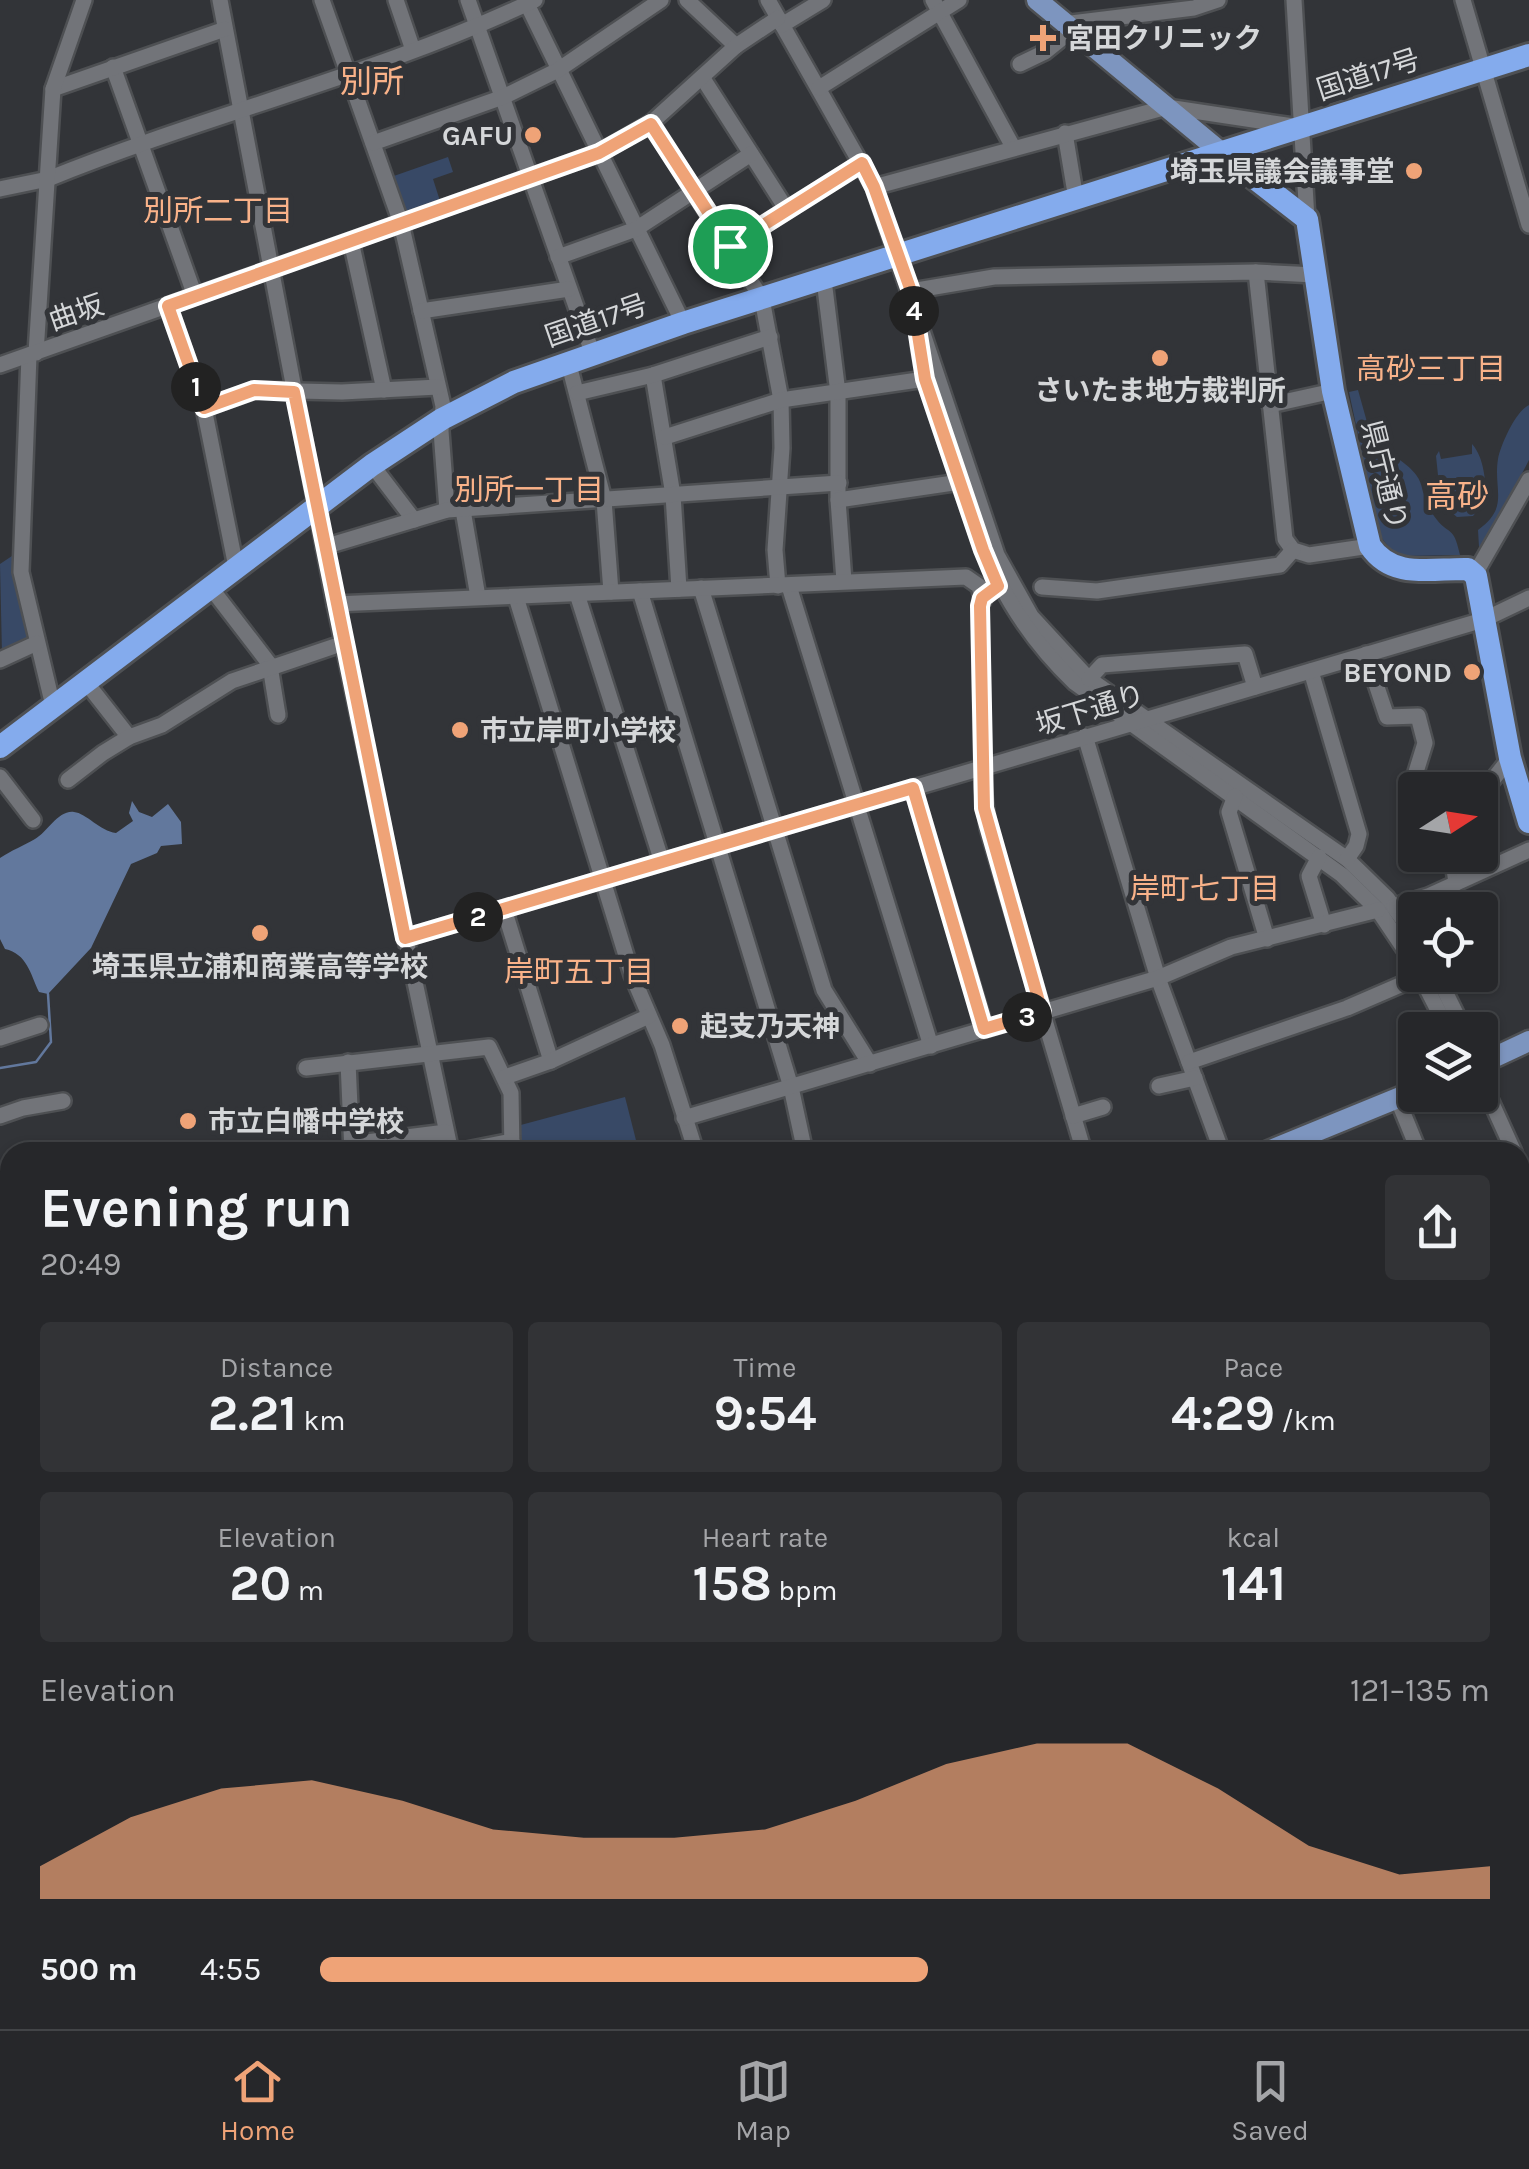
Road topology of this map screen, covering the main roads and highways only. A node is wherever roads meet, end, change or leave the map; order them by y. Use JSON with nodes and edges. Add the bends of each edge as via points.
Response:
{"nodes":[{"id":1,"x":1037,"y":0,"type":"edge"},
{"id":2,"x":1529,"y":55,"type":"edge"},
{"id":3,"x":1222,"y":153,"type":"junction"},
{"id":4,"x":0,"y":747,"type":"edge"},
{"id":5,"x":1529,"y":822,"type":"edge"},
{"id":6,"x":1529,"y":1041,"type":"edge"},
{"id":7,"x":1498,"y":1056,"type":"edge"},
{"id":8,"x":1398,"y":1097,"type":"edge"},
{"id":9,"x":1290,"y":1142,"type":"edge"}],
"edges":[{"from":1,"to":3,"type":"main road"},
{"from":2,"to":3,"type":"highway","name":"国道17号"},
{"from":3,"to":4,"type":"highway","name":"国道17号","via":[[514,382],[372,465]]},
{"from":3,"to":5,"type":"highway","name":"県庁通り","via":[[1307,219],[1333,391],[1370,546],[1393,566],[1475,574]]},
{"from":6,"to":7,"type":"main road"},
{"from":8,"to":9,"type":"main road"}]}
